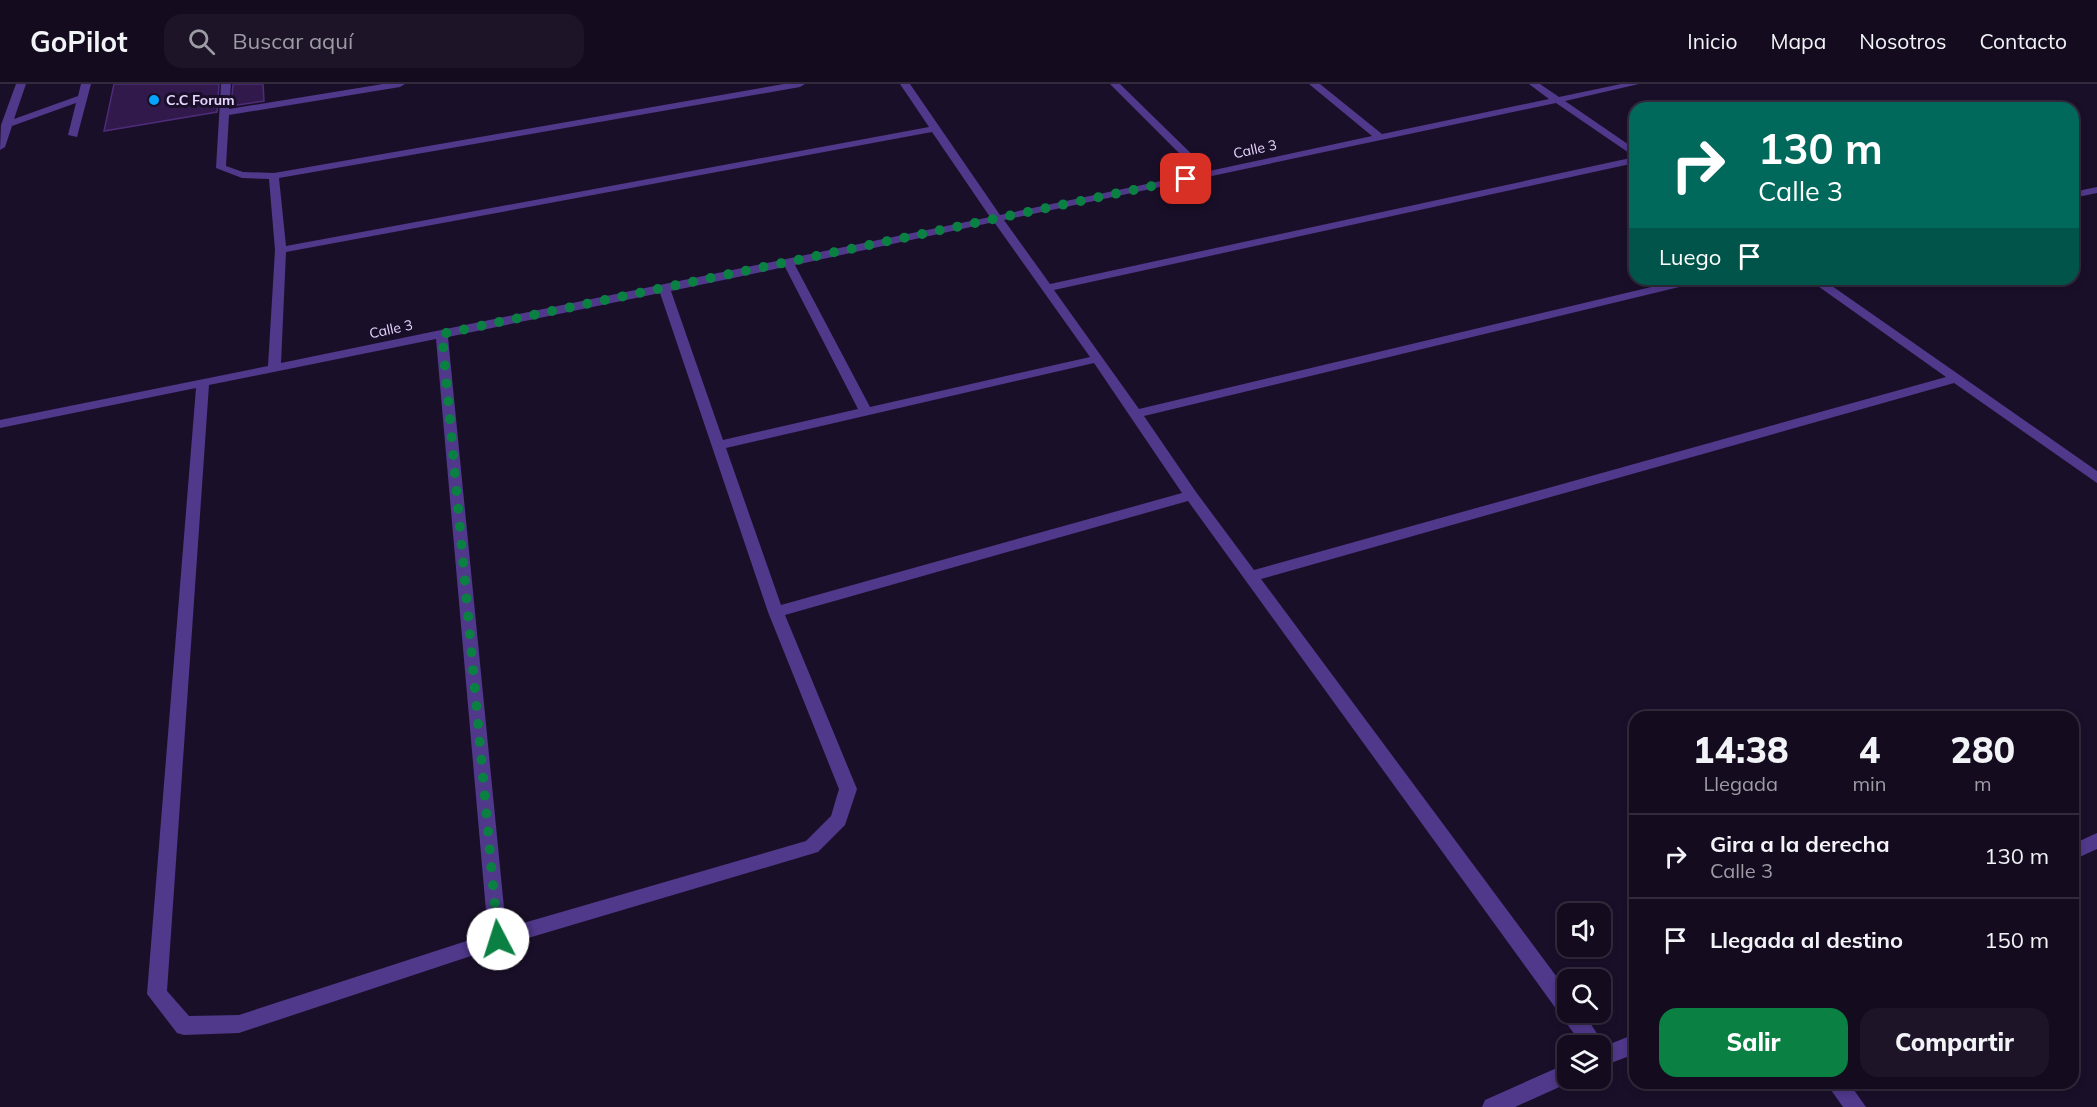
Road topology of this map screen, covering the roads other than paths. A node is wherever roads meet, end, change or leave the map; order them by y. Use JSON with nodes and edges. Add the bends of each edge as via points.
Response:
{"nodes":[{"id":1,"x":21,"y":84,"type":"edge"},
{"id":2,"x":86,"y":84,"type":"edge"},
{"id":3,"x":226,"y":84,"type":"edge"},
{"id":4,"x":400,"y":84,"type":"edge"},
{"id":5,"x":800,"y":84,"type":"edge"},
{"id":6,"x":905,"y":84,"type":"edge"},
{"id":7,"x":1115,"y":84,"type":"edge"},
{"id":8,"x":1314,"y":84,"type":"edge"},
{"id":9,"x":1534,"y":84,"type":"edge"},
{"id":10,"x":1634,"y":84,"type":"edge"},
{"id":11,"x":82,"y":98,"type":"junction"},
{"id":12,"x":1560,"y":102,"type":"junction"},
{"id":13,"x":225,"y":112,"type":"junction"},
{"id":14,"x":6,"y":125,"type":"junction"},
{"id":15,"x":934,"y":129,"type":"junction"},
{"id":16,"x":73,"y":135,"type":"dead end"},
{"id":17,"x":1380,"y":138,"type":"junction"},
{"id":18,"x":0,"y":147,"type":"edge"},
{"id":19,"x":1629,"y":150,"type":"edge"},
{"id":20,"x":1629,"y":161,"type":"edge"},
{"id":21,"x":1207,"y":175,"type":"junction"},
{"id":22,"x":274,"y":176,"type":"junction"},
{"id":23,"x":2097,"y":190,"type":"edge"},
{"id":24,"x":2079,"y":194,"type":"edge"},
{"id":25,"x":995,"y":219,"type":"junction"},
{"id":26,"x":281,"y":250,"type":"junction"},
{"id":27,"x":788,"y":262,"type":"junction"},
{"id":28,"x":1675,"y":285,"type":"edge"},
{"id":29,"x":1822,"y":285,"type":"edge"},
{"id":30,"x":1045,"y":288,"type":"junction"},
{"id":31,"x":664,"y":289,"type":"junction"},
{"id":32,"x":442,"y":334,"type":"junction"},
{"id":33,"x":1096,"y":359,"type":"junction"},
{"id":34,"x":274,"y":369,"type":"junction"},
{"id":35,"x":1954,"y":379,"type":"junction"},
{"id":36,"x":203,"y":383,"type":"junction"},
{"id":37,"x":865,"y":410,"type":"junction"},
{"id":38,"x":1138,"y":413,"type":"junction"},
{"id":39,"x":0,"y":424,"type":"edge"},
{"id":40,"x":719,"y":446,"type":"junction"},
{"id":41,"x":2097,"y":478,"type":"edge"},
{"id":42,"x":1191,"y":495,"type":"junction"},
{"id":43,"x":1253,"y":576,"type":"junction"},
{"id":44,"x":776,"y":612,"type":"junction"},
{"id":45,"x":2097,"y":841,"type":"edge"},
{"id":46,"x":2079,"y":849,"type":"edge"},
{"id":47,"x":498,"y":939,"type":"junction"},
{"id":48,"x":1557,"y":993,"type":"edge"},
{"id":49,"x":1629,"y":1046,"type":"edge"},
{"id":50,"x":1611,"y":1050,"type":"edge"},
{"id":51,"x":1557,"y":1078,"type":"edge"},
{"id":52,"x":1841,"y":1089,"type":"edge"},
{"id":53,"x":1492,"y":1107,"type":"edge"},
{"id":54,"x":1856,"y":1107,"type":"edge"}],
"edges":[{"from":1,"to":14,"type":"street"},
{"from":2,"to":11,"type":"street"},
{"from":3,"to":13,"type":"street"},
{"from":4,"to":13,"type":"street"},
{"from":5,"to":22,"type":"street"},
{"from":6,"to":15,"type":"street"},
{"from":7,"to":21,"type":"street"},
{"from":8,"to":17,"type":"street"},
{"from":9,"to":12,"type":"street"},
{"from":10,"to":12,"type":"street","name":"Calle 3"},
{"from":11,"to":14,"type":"street"},
{"from":11,"to":16,"type":"street"},
{"from":12,"to":17,"type":"street","name":"Calle 3"},
{"from":12,"to":19,"type":"street"},
{"from":13,"to":22,"type":"street","via":[[221,168],[242,175]]},
{"from":14,"to":18,"type":"street"},
{"from":15,"to":25,"type":"street"},
{"from":15,"to":26,"type":"street"},
{"from":17,"to":21,"type":"street","name":"Calle 3"},
{"from":20,"to":30,"type":"street"},
{"from":21,"to":25,"type":"street","name":"Calle 3"},
{"from":22,"to":26,"type":"street"},
{"from":23,"to":24,"type":"street"},
{"from":25,"to":27,"type":"street","name":"Calle 3"},
{"from":25,"to":30,"type":"street"},
{"from":26,"to":34,"type":"street"},
{"from":27,"to":31,"type":"street","name":"Calle 3"},
{"from":27,"to":37,"type":"street"},
{"from":28,"to":38,"type":"street"},
{"from":29,"to":35,"type":"street"},
{"from":30,"to":33,"type":"street"},
{"from":31,"to":32,"type":"street","name":"Calle 3"},
{"from":31,"to":40,"type":"street"},
{"from":32,"to":34,"type":"street","name":"Calle 3"},
{"from":32,"to":47,"type":"street"},
{"from":33,"to":37,"type":"street"},
{"from":33,"to":38,"type":"street"},
{"from":34,"to":36,"type":"street","name":"Calle 3"},
{"from":35,"to":41,"type":"street"},
{"from":35,"to":43,"type":"street"},
{"from":36,"to":39,"type":"street","name":"Calle 3"},
{"from":36,"to":47,"type":"street","via":[[157,994],[184,1026],[239,1024]]},
{"from":37,"to":40,"type":"street"},
{"from":38,"to":42,"type":"street"},
{"from":40,"to":44,"type":"street"},
{"from":42,"to":43,"type":"street"},
{"from":42,"to":44,"type":"street"},
{"from":43,"to":48,"type":"street"},
{"from":44,"to":47,"type":"street","via":[[848,789],[839,820],[812,847]]},
{"from":45,"to":46,"type":"street"},
{"from":49,"to":50,"type":"street"},
{"from":51,"to":53,"type":"street"},
{"from":52,"to":54,"type":"street"}]}
